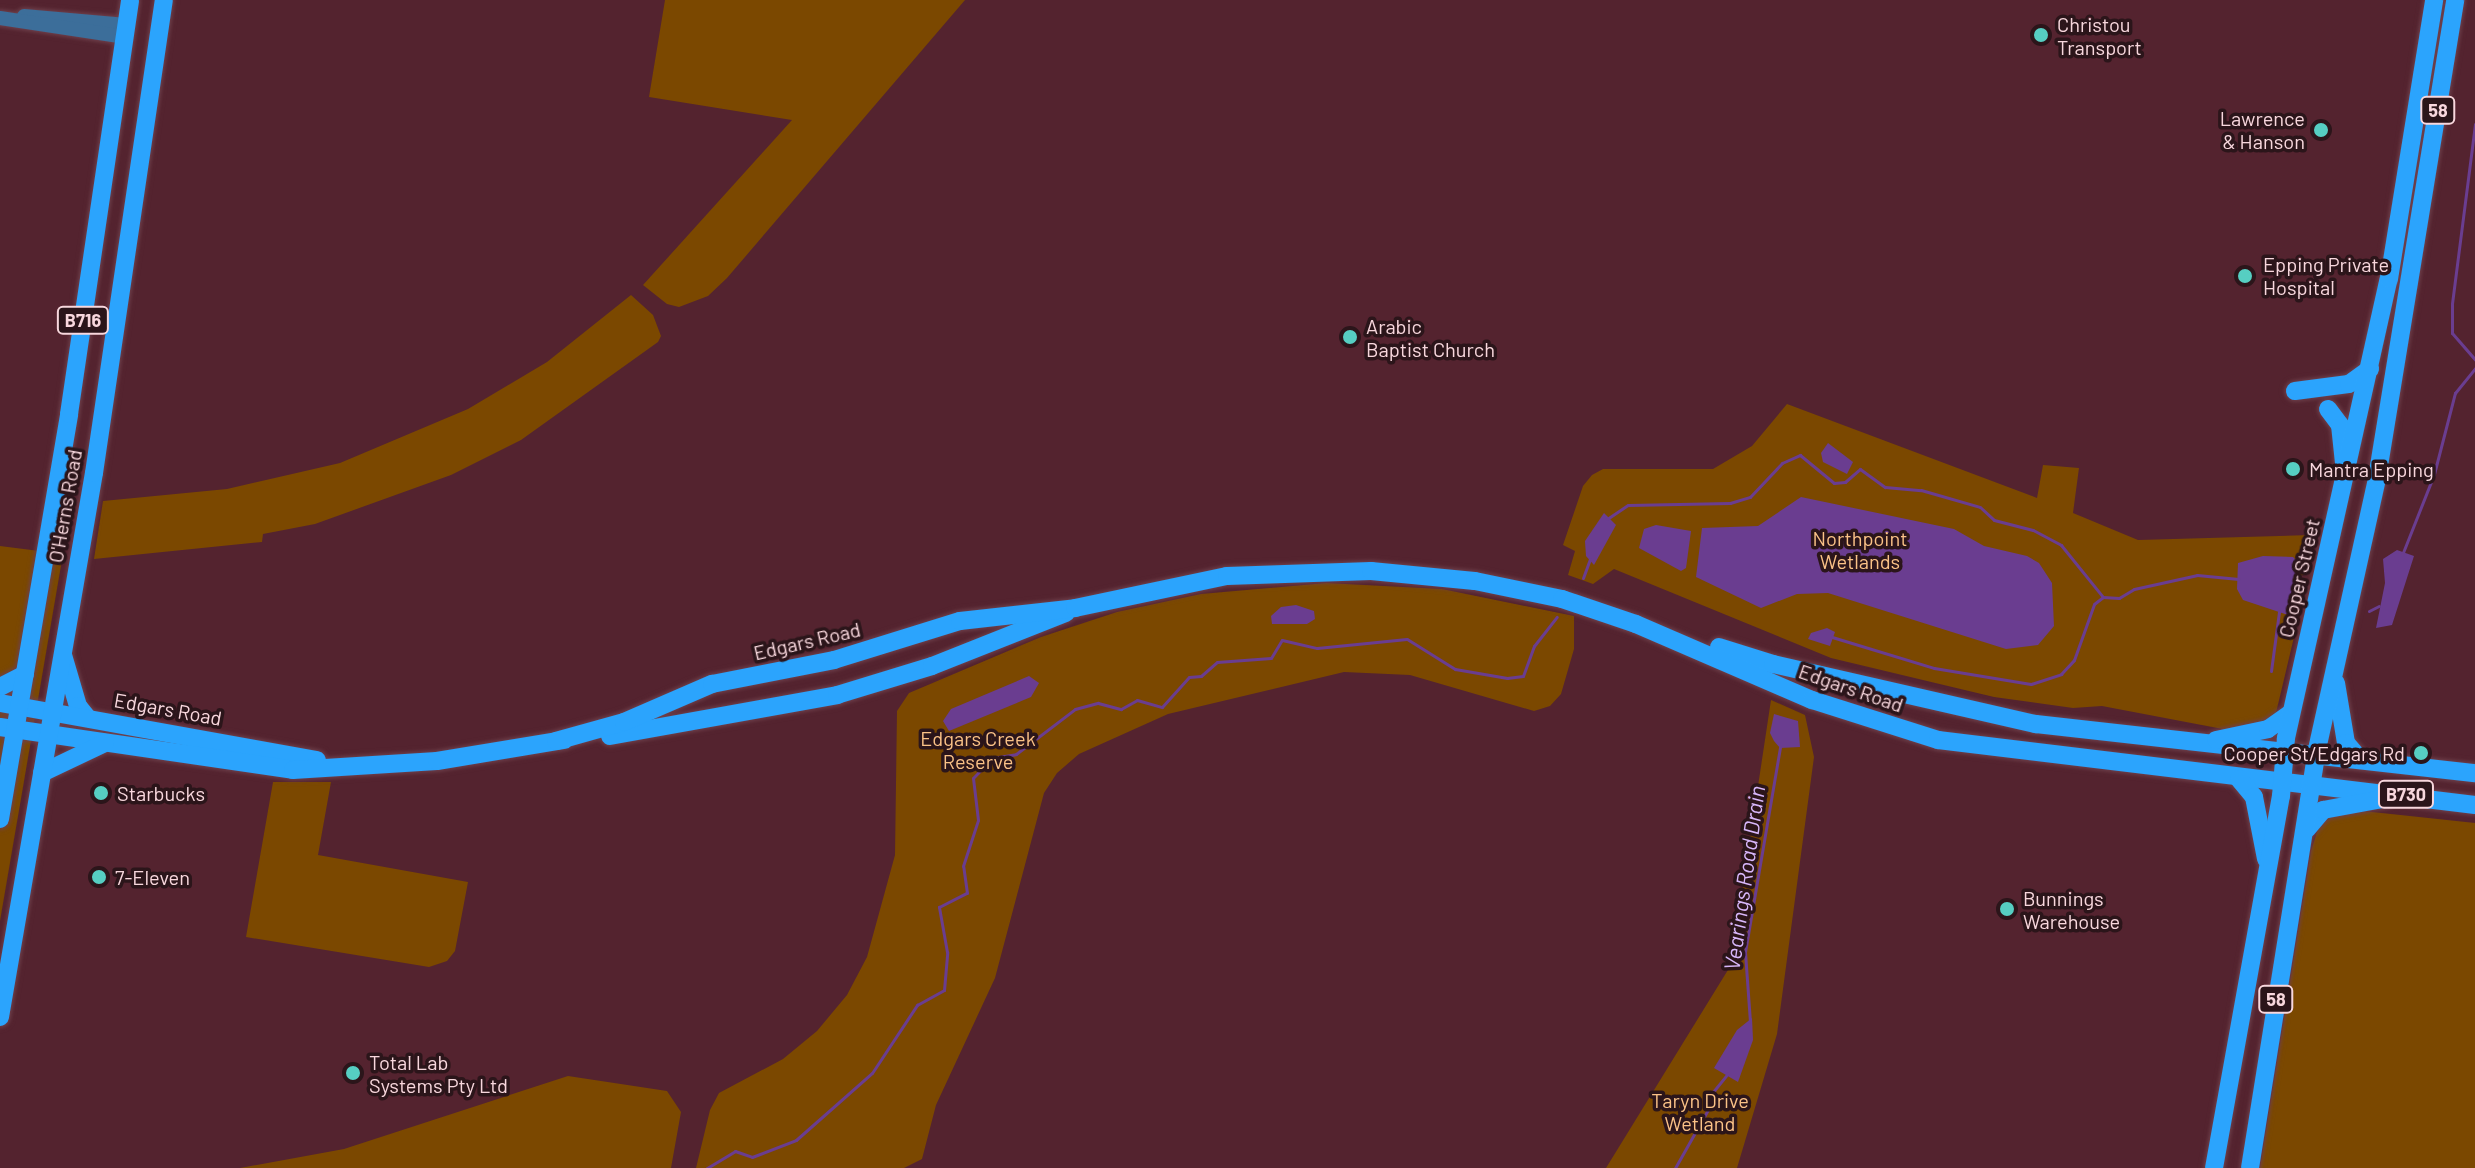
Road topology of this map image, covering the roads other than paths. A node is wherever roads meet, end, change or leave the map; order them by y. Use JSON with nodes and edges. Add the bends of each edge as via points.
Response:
{"nodes":[{"id":1,"x":130,"y":0,"type":"edge"},
{"id":2,"x":164,"y":0,"type":"edge"},
{"id":3,"x":2434,"y":0,"type":"edge"},
{"id":4,"x":2455,"y":0,"type":"edge"},
{"id":5,"x":0,"y":18,"type":"edge"},
{"id":6,"x":2431,"y":21,"type":"junction"},
{"id":7,"x":2450,"y":25,"type":"junction"},
{"id":8,"x":126,"y":31,"type":"junction"},
{"id":9,"x":2370,"y":369,"type":"junction"},
{"id":10,"x":2295,"y":391,"type":"dead end"},
{"id":11,"x":2328,"y":409,"type":"dead end"},
{"id":12,"x":2344,"y":482,"type":"junction"},
{"id":13,"x":1227,"y":576,"type":"junction"},
{"id":14,"x":1075,"y":608,"type":"junction"},
{"id":15,"x":62,"y":652,"type":"junction"},
{"id":16,"x":2334,"y":672,"type":"junction"},
{"id":17,"x":25,"y":674,"type":"junction"},
{"id":18,"x":0,"y":687,"type":"edge"},
{"id":19,"x":0,"y":703,"type":"edge"},
{"id":20,"x":20,"y":706,"type":"junction"},
{"id":21,"x":52,"y":711,"type":"junction"},
{"id":22,"x":2291,"y":713,"type":"junction"},
{"id":23,"x":87,"y":717,"type":"junction"},
{"id":24,"x":8,"y":729,"type":"edge"},
{"id":25,"x":48,"y":736,"type":"junction"},
{"id":26,"x":556,"y":741,"type":"junction"},
{"id":27,"x":105,"y":743,"type":"junction"},
{"id":28,"x":2205,"y":743,"type":"junction"},
{"id":29,"x":2284,"y":751,"type":"junction"},
{"id":30,"x":2316,"y":754,"type":"junction"},
{"id":31,"x":2360,"y":759,"type":"junction"},
{"id":32,"x":375,"y":766,"type":"junction"},
{"id":33,"x":42,"y":773,"type":"junction"},
{"id":34,"x":2475,"y":773,"type":"edge"},
{"id":35,"x":2239,"y":779,"type":"junction"},
{"id":36,"x":2282,"y":783,"type":"junction"},
{"id":37,"x":2313,"y":784,"type":"junction"},
{"id":38,"x":2410,"y":794,"type":"junction"},
{"id":39,"x":2475,"y":805,"type":"edge"},
{"id":40,"x":0,"y":819,"type":"edge"},
{"id":41,"x":2306,"y":830,"type":"junction"},
{"id":42,"x":2268,"y":869,"type":"junction"},
{"id":43,"x":0,"y":1017,"type":"edge"},
{"id":44,"x":2214,"y":1168,"type":"edge"},
{"id":45,"x":2250,"y":1168,"type":"edge"}],
"edges":[{"from":1,"to":8,"type":"main road","name":"O'Herns Road","number":"B716"},
{"from":2,"to":15,"type":"main road","name":"O'Herns Road","number":"B716"},
{"from":3,"to":6,"type":"main road","name":"Cooper Street","number":"58"},
{"from":4,"to":7,"type":"main road","number":"58"},
{"from":5,"to":8,"type":"street"},
{"from":6,"to":7,"type":"main road"},
{"from":6,"to":9,"type":"main road","name":"Cooper Street","number":"58"},
{"from":7,"to":16,"type":"main road","number":"58","via":[[2377,478]]},
{"from":8,"to":17,"type":"main road","name":"O'Herns Road","number":"B716"},
{"from":9,"to":10,"type":"main road","via":[[2349,384]]},
{"from":9,"to":12,"type":"main road","name":"Cooper Street","number":"58"},
{"from":11,"to":12,"type":"main road","via":[[2340,425]]},
{"from":12,"to":22,"type":"main road","name":"Cooper Street","number":"58"},
{"from":13,"to":14,"type":"main road","name":"Edgars Road"},
{"from":13,"to":28,"type":"main road","name":"Edgars Road","via":[[1315,561],[1474,571],[1625,608],[1747,657],[1911,697],[2036,724]]},
{"from":13,"to":35,"type":"main road","name":"Edgars Road","via":[[1371,571],[1517,589],[1636,624],[1812,700],[1938,740]]},
{"from":14,"to":26,"type":"main road","name":"Edgars Road","via":[[932,666],[837,695]]},
{"from":14,"to":26,"type":"main road","name":"Edgars Road","via":[[960,621],[834,660],[712,684],[624,722]]},
{"from":15,"to":21,"type":"main road","name":"O'Herns Road","number":"B716"},
{"from":15,"to":23,"type":"main road","via":[[78,706]]},
{"from":16,"to":30,"type":"main road","number":"58"},
{"from":16,"to":31,"type":"main road","via":[[2344,737]]},
{"from":17,"to":18,"type":"main road"},
{"from":17,"to":20,"type":"main road","name":"O'Herns Road","number":"B716"},
{"from":19,"to":20,"type":"main road","name":"Edgars Road"},
{"from":20,"to":21,"type":"main road","name":"Edgars Road"},
{"from":20,"to":24,"type":"main road","name":"O'Herns Road","number":"B716"},
{"from":21,"to":23,"type":"main road","name":"Edgars Road"},
{"from":21,"to":25,"type":"main road","name":"O'Herns Road","number":"B716"},
{"from":22,"to":28,"type":"main road","via":[[2268,729]]},
{"from":22,"to":29,"type":"main road","name":"Cooper Street","number":"58"},
{"from":23,"to":32,"type":"main road","name":"Edgars Road","via":[[289,756]]},
{"from":24,"to":25,"type":"main road","name":"Edgars Road"},
{"from":24,"to":40,"type":"main road","name":"O'Herns Road","number":"B716"},
{"from":25,"to":27,"type":"main road","name":"Edgars Road"},
{"from":25,"to":33,"type":"main road","name":"O'Herns Road","number":"B716"},
{"from":26,"to":32,"type":"main road","name":"Edgars Road"},
{"from":27,"to":32,"type":"main road","name":"Edgars Road","via":[[274,769]]},
{"from":27,"to":33,"type":"main road"},
{"from":28,"to":29,"type":"main road","name":"Edgars Road"},
{"from":29,"to":30,"type":"main road","name":"Edgars Road","number":"B730"},
{"from":29,"to":36,"type":"main road","name":"Cooper Street","number":"58"},
{"from":30,"to":31,"type":"main road","name":"Edgars Road","number":"B730"},
{"from":30,"to":37,"type":"main road","number":"58"},
{"from":31,"to":34,"type":"main road","name":"Edgars Road","number":"B730"},
{"from":33,"to":43,"type":"main road","name":"O'Herns Road","number":"B716"},
{"from":35,"to":36,"type":"main road","name":"Edgars Road"},
{"from":35,"to":42,"type":"main road","via":[[2254,797]]},
{"from":36,"to":37,"type":"main road","name":"Edgars Road","number":"B730"},
{"from":36,"to":42,"type":"main road","name":"Cooper Street","number":"58"},
{"from":37,"to":38,"type":"main road","name":"Edgars Road","number":"B730"},
{"from":37,"to":41,"type":"main road","number":"58"},
{"from":38,"to":39,"type":"main road","name":"Edgars Road","number":"B730"},
{"from":38,"to":41,"type":"main road","via":[[2323,810]]},
{"from":41,"to":45,"type":"main road","number":"58"},
{"from":42,"to":44,"type":"main road","name":"Cooper Street","number":"58"}]}
